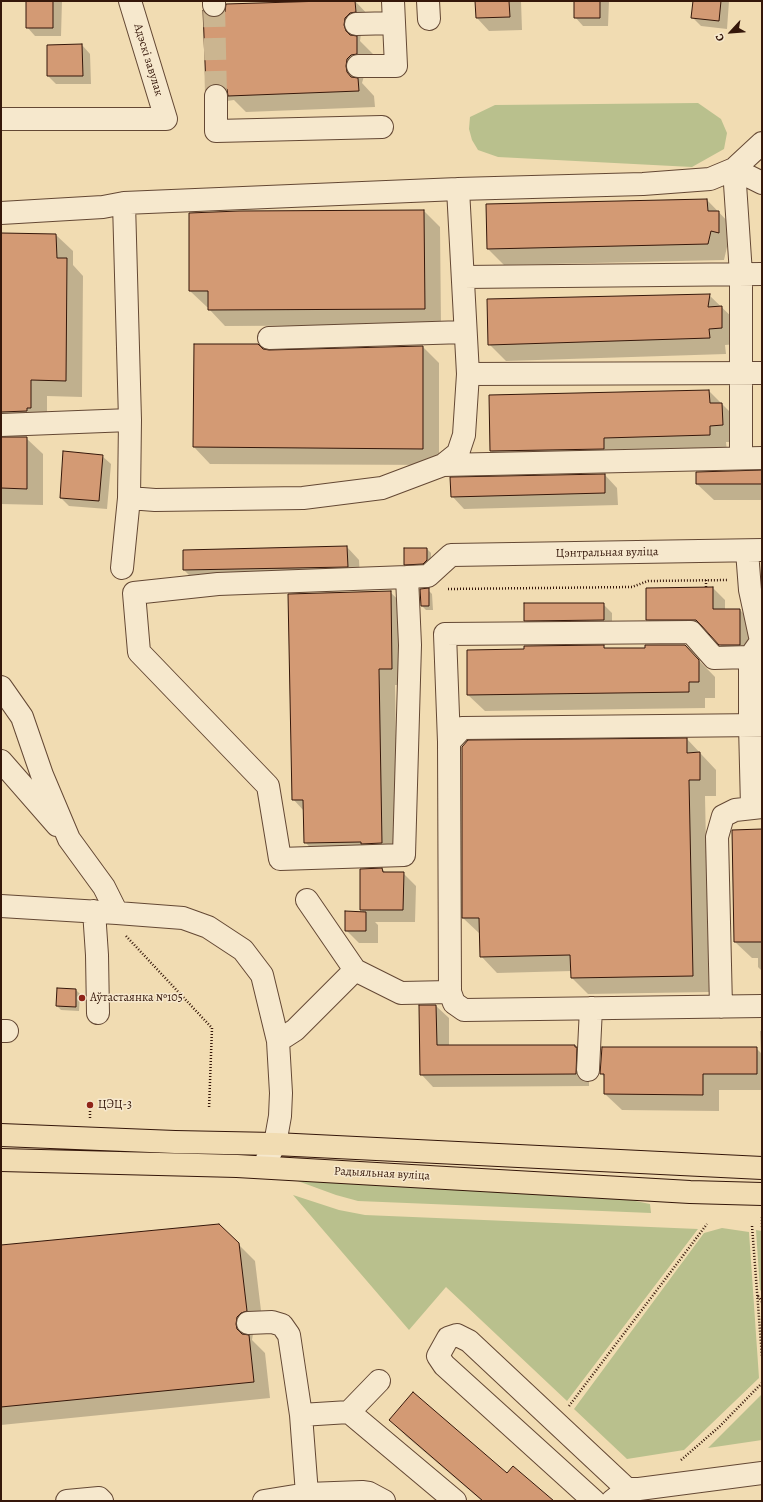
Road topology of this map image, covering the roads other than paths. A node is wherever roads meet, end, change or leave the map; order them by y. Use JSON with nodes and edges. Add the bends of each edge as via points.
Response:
{"nodes":[{"id":1,"x":130,"y":1,"type":"edge"},
{"id":2,"x":393,"y":1,"type":"edge"},
{"id":3,"x":394,"y":23,"type":"junction"},
{"id":4,"x":356,"y":24,"type":"dead end"},
{"id":5,"x":358,"y":66,"type":"dead end"},
{"id":6,"x":216,"y":96,"type":"tunnel mouth"},
{"id":7,"x":1,"y":120,"type":"edge"},
{"id":8,"x":382,"y":127,"type":"dead end"},
{"id":9,"x":762,"y":143,"type":"edge"},
{"id":10,"x":734,"y":169,"type":"junction"},
{"id":11,"x":762,"y":183,"type":"edge"},
{"id":12,"x":458,"y":189,"type":"junction"},
{"id":13,"x":124,"y":204,"type":"junction"},
{"id":14,"x":1,"y":212,"type":"edge"},
{"id":15,"x":752,"y":274,"type":"edge"},
{"id":16,"x":462,"y":277,"type":"junction"},
{"id":17,"x":465,"y":332,"type":"junction"},
{"id":18,"x":268,"y":338,"type":"dead end"},
{"id":19,"x":741,"y":372,"type":"junction"},
{"id":20,"x":762,"y":373,"type":"edge"},
{"id":21,"x":468,"y":374,"type":"junction"},
{"id":22,"x":130,"y":420,"type":"junction"},
{"id":23,"x":1,"y":425,"type":"edge"},
{"id":24,"x":751,"y":458,"type":"edge"},
{"id":25,"x":443,"y":466,"type":"junction"},
{"id":26,"x":129,"y":498,"type":"junction"},
{"id":27,"x":755,"y":551,"type":"edge"},
{"id":28,"x":122,"y":568,"type":"dead end"},
{"id":29,"x":418,"y":577,"type":"junction"},
{"id":30,"x":758,"y":646,"type":"edge"},
{"id":31,"x":1,"y":687,"type":"edge"},
{"id":32,"x":756,"y":725,"type":"edge"},
{"id":33,"x":449,"y":742,"type":"junction"},
{"id":34,"x":1,"y":761,"type":"edge"},
{"id":35,"x":757,"y":807,"type":"edge"},
{"id":36,"x":69,"y":839,"type":"junction"},
{"id":37,"x":307,"y":900,"type":"dead end"},
{"id":38,"x":1,"y":906,"type":"edge"},
{"id":39,"x":117,"y":913,"type":"junction"},
{"id":40,"x":95,"y":920,"type":"junction"},
{"id":41,"x":355,"y":970,"type":"junction"},
{"id":42,"x":450,"y":992,"type":"junction"},
{"id":43,"x":762,"y":1006,"type":"edge"},
{"id":44,"x":721,"y":1007,"type":"junction"},
{"id":45,"x":590,"y":1008,"type":"junction"},
{"id":46,"x":98,"y":1012,"type":"dead end"},
{"id":47,"x":278,"y":1041,"type":"junction"},
{"id":48,"x":588,"y":1070,"type":"dead end"},
{"id":49,"x":1,"y":1135,"type":"edge"},
{"id":50,"x":275,"y":1144,"type":"junction"},
{"id":51,"x":1,"y":1160,"type":"edge"},
{"id":52,"x":263,"y":1167,"type":"junction"},
{"id":53,"x":762,"y":1168,"type":"edge"},
{"id":54,"x":762,"y":1194,"type":"edge"},
{"id":55,"x":248,"y":1323,"type":"dead end"},
{"id":56,"x":379,"y":1381,"type":"dead end"},
{"id":57,"x":349,"y":1412,"type":"junction"},
{"id":58,"x":301,"y":1415,"type":"junction"},
{"id":59,"x":762,"y":1473,"type":"edge"},
{"id":60,"x":307,"y":1494,"type":"junction"},
{"id":61,"x":619,"y":1495,"type":"edge"},
{"id":62,"x":441,"y":1497,"type":"edge"},
{"id":63,"x":67,"y":1501,"type":"edge"},
{"id":64,"x":102,"y":1501,"type":"edge"},
{"id":65,"x":264,"y":1501,"type":"edge"},
{"id":66,"x":384,"y":1501,"type":"edge"},
{"id":67,"x":594,"y":1501,"type":"edge"}],
"edges":[{"from":1,"to":7,"type":"street","name":"Адэскі завулак","via":[[166,118]]},
{"from":2,"to":3,"type":"street"},
{"from":3,"to":4,"type":"street"},
{"from":3,"to":5,"type":"street","via":[[396,66]]},
{"from":6,"to":8,"type":"street","via":[[216,131]]},
{"from":9,"to":10,"type":"street"},
{"from":10,"to":11,"type":"street"},
{"from":10,"to":12,"type":"street","via":[[710,179],[643,184]]},
{"from":10,"to":15,"type":"street"},
{"from":12,"to":13,"type":"street"},
{"from":12,"to":16,"type":"street"},
{"from":13,"to":14,"type":"street"},
{"from":13,"to":22,"type":"street"},
{"from":15,"to":16,"type":"street"},
{"from":15,"to":19,"type":"street"},
{"from":16,"to":17,"type":"street"},
{"from":17,"to":18,"type":"street"},
{"from":17,"to":21,"type":"street"},
{"from":19,"to":20,"type":"street"},
{"from":19,"to":21,"type":"street"},
{"from":19,"to":24,"type":"street"},
{"from":21,"to":25,"type":"street","via":[[464,435],[458,453]]},
{"from":22,"to":23,"type":"street"},
{"from":22,"to":26,"type":"street"},
{"from":24,"to":25,"type":"street"},
{"from":25,"to":26,"type":"street","via":[[382,488],[304,498]]},
{"from":26,"to":28,"type":"street"},
{"from":27,"to":29,"type":"street","name":"Цэнтральная вуліца","via":[[451,556]]},
{"from":27,"to":30,"type":"street","via":[[749,580]]},
{"from":29,"to":29,"type":"street","via":[[218,584],[134,593],[139,652],[268,786],[280,859],[404,855],[410,645]]},
{"from":30,"to":32,"type":"street"},
{"from":30,"to":33,"type":"street","via":[[714,658],[691,632],[445,634]]},
{"from":31,"to":36,"type":"street","via":[[22,717],[42,775]]},
{"from":32,"to":33,"type":"street","via":[[462,728]]},
{"from":32,"to":35,"type":"street"},
{"from":33,"to":42,"type":"street"},
{"from":34,"to":36,"type":"street"},
{"from":35,"to":44,"type":"street","via":[[735,810],[723,816],[717,837]]},
{"from":36,"to":39,"type":"street","via":[[104,887]]},
{"from":37,"to":41,"type":"street"},
{"from":38,"to":40,"type":"street"},
{"from":39,"to":40,"type":"street"},
{"from":39,"to":47,"type":"street","via":[[183,918],[208,928],[243,950],[262,975]]},
{"from":40,"to":46,"type":"street"},
{"from":41,"to":42,"type":"street","via":[[401,994]]},
{"from":41,"to":47,"type":"street","via":[[295,1030]]},
{"from":42,"to":45,"type":"street","via":[[454,1003],[464,1010]]},
{"from":43,"to":44,"type":"street"},
{"from":44,"to":45,"type":"street"},
{"from":45,"to":48,"type":"street"},
{"from":47,"to":50,"type":"street","via":[[281,1093]]},
{"from":49,"to":50,"type":"main road","name":"Радыяльная вуліца"},
{"from":50,"to":52,"type":"street"},
{"from":50,"to":53,"type":"main road","name":"Радыяльная вуліца"},
{"from":51,"to":52,"type":"main road","name":"Радыяльная вуліца"},
{"from":52,"to":54,"type":"main road","name":"Радыяльная вуліца"},
{"from":55,"to":58,"type":"street","via":[[272,1322],[282,1325],[288,1335]]},
{"from":56,"to":57,"type":"street"},
{"from":57,"to":58,"type":"street"},
{"from":57,"to":62,"type":"street"},
{"from":58,"to":60,"type":"street"},
{"from":59,"to":61,"type":"street","via":[[639,1489]]},
{"from":60,"to":65,"type":"street"},
{"from":60,"to":66,"type":"street","via":[[362,1492]]},
{"from":61,"to":67,"type":"street","via":[[469,1340],[457,1335],[448,1338],[438,1356],[444,1365]]},
{"from":63,"to":64,"type":"street","via":[[99,1498]]}]}
